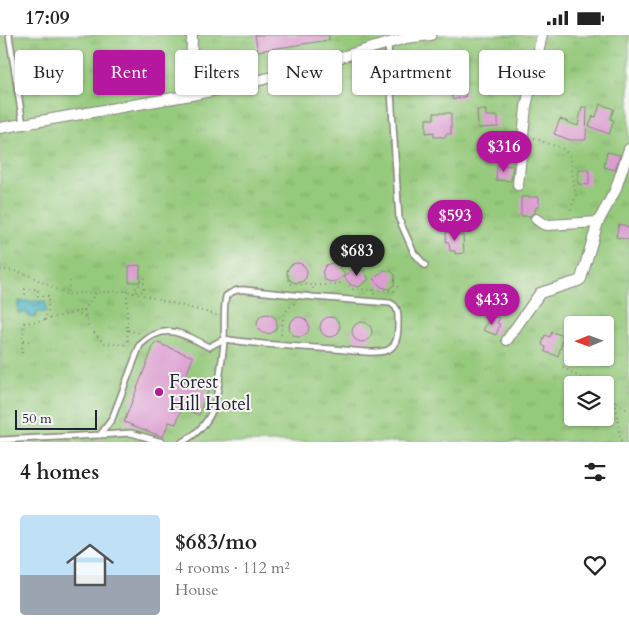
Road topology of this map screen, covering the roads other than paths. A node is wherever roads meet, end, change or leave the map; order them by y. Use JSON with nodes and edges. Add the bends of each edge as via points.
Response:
{"nodes":[{"id":1,"x":9,"y":35,"type":"edge"},
{"id":2,"x":192,"y":35,"type":"edge"},
{"id":3,"x":431,"y":35,"type":"edge"},
{"id":4,"x":542,"y":35,"type":"edge"},
{"id":5,"x":388,"y":44,"type":"junction"},
{"id":6,"x":192,"y":50,"type":"edge"},
{"id":7,"x":258,"y":80,"type":"edge"},
{"id":8,"x":191,"y":95,"type":"edge"},
{"id":9,"x":23,"y":124,"type":"junction"},
{"id":10,"x":0,"y":128,"type":"edge"},
{"id":11,"x":629,"y":149,"type":"edge"},
{"id":12,"x":518,"y":185,"type":"dead end"},
{"id":13,"x":536,"y":219,"type":"dead end"},
{"id":14,"x":598,"y":222,"type":"junction"},
{"id":15,"x":425,"y":265,"type":"dead end"},
{"id":16,"x":224,"y":339,"type":"junction"},
{"id":17,"x":507,"y":339,"type":"dead end"},
{"id":18,"x":100,"y":435,"type":"junction"},
{"id":19,"x":0,"y":441,"type":"edge"},
{"id":20,"x":162,"y":442,"type":"edge"},
{"id":21,"x":182,"y":442,"type":"edge"}],
"edges":[{"from":1,"to":9,"type":"lane"},
{"from":2,"to":6,"type":"street"},
{"from":3,"to":5,"type":"street"},
{"from":4,"to":12,"type":"street","via":[[526,107]]},
{"from":5,"to":7,"type":"street"},
{"from":5,"to":15,"type":"lane","via":[[399,219],[414,253]]},
{"from":8,"to":9,"type":"street"},
{"from":9,"to":10,"type":"street"},
{"from":11,"to":14,"type":"street","via":[[615,191]]},
{"from":13,"to":14,"type":"street","via":[[543,224]]},
{"from":14,"to":17,"type":"street","via":[[581,279],[540,293]]},
{"from":16,"to":16,"type":"lane","via":[[374,352],[394,345],[398,310],[390,303],[238,289],[226,296]]},
{"from":16,"to":18,"type":"lane","via":[[209,347],[172,331],[149,336],[140,345],[112,419]]},
{"from":16,"to":21,"type":"lane","via":[[219,393],[209,419],[192,437]]},
{"from":18,"to":19,"type":"lane"},
{"from":18,"to":20,"type":"lane","via":[[131,433]]}]}
